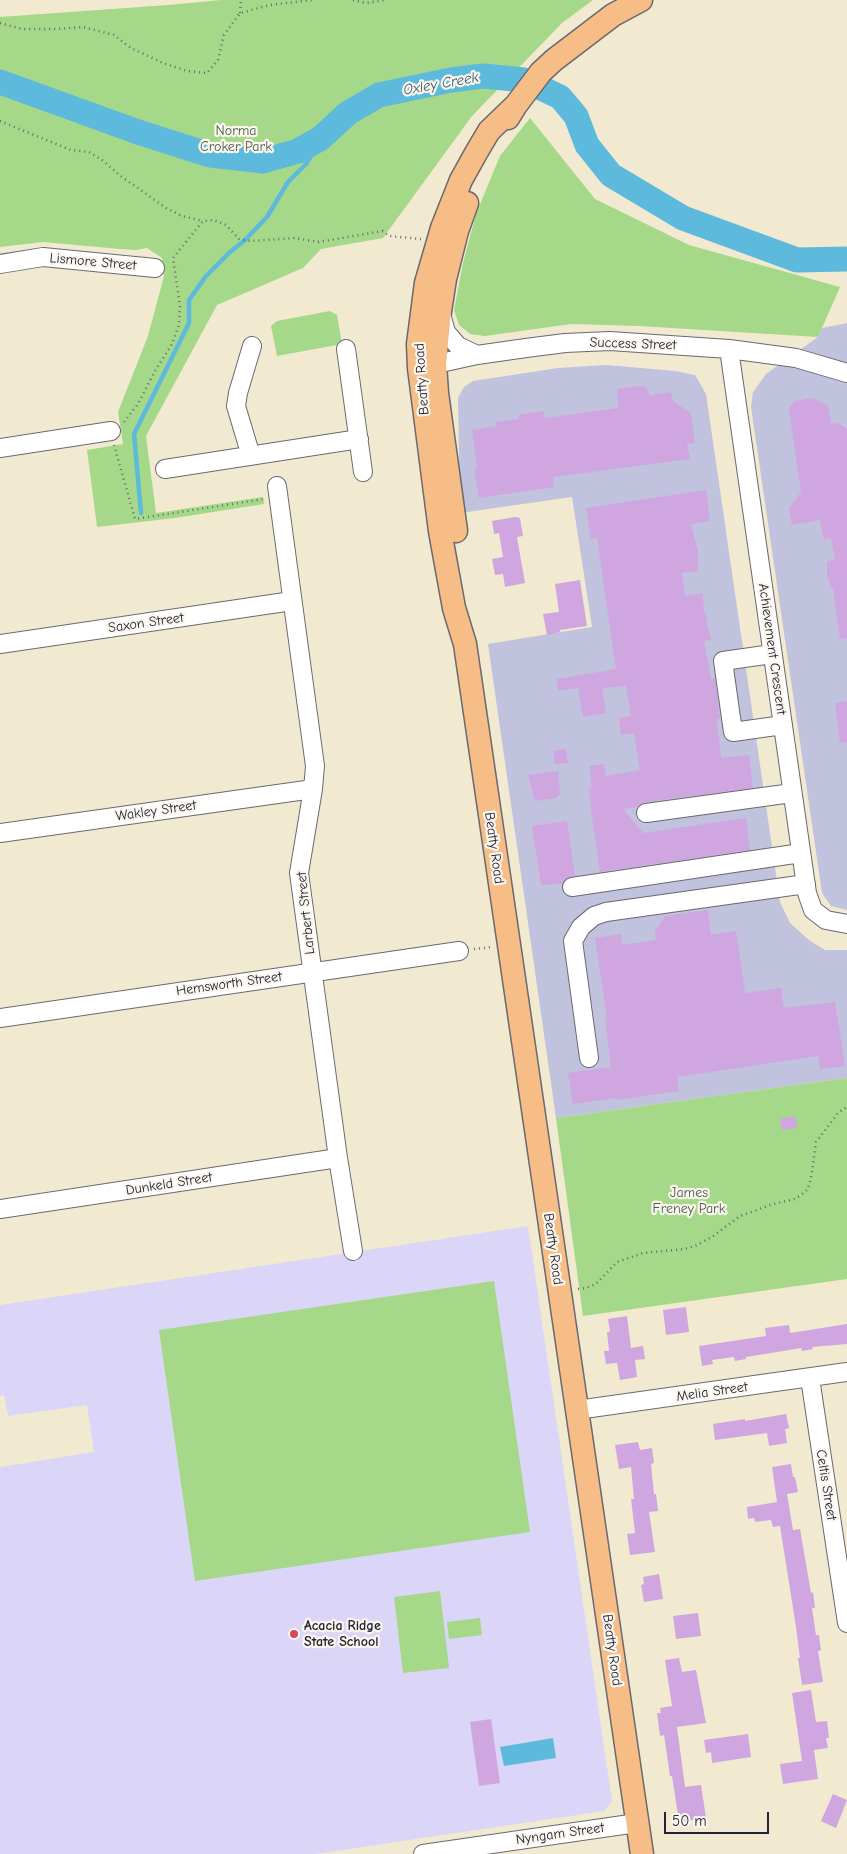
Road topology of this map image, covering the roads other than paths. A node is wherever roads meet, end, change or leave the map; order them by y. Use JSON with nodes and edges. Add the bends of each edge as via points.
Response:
{"nodes":[{"id":1,"x":641,"y":0,"type":"edge"},
{"id":2,"x":516,"y":105,"type":"junction"},
{"id":3,"x":0,"y":264,"type":"edge"},
{"id":4,"x":156,"y":268,"type":"dead end"},
{"id":5,"x":440,"y":311,"type":"junction"},
{"id":6,"x":252,"y":346,"type":"dead end"},
{"id":7,"x":346,"y":349,"type":"dead end"},
{"id":8,"x":730,"y":350,"type":"junction"},
{"id":9,"x":477,"y":355,"type":"junction"},
{"id":10,"x":427,"y":366,"type":"junction"},
{"id":11,"x":847,"y":373,"type":"edge"},
{"id":12,"x":111,"y":431,"type":"road end"},
{"id":13,"x":359,"y":439,"type":"junction"},
{"id":14,"x":0,"y":448,"type":"edge"},
{"id":15,"x":251,"y":456,"type":"junction"},
{"id":16,"x":165,"y":469,"type":"dead end"},
{"id":17,"x":363,"y":472,"type":"dead end"},
{"id":18,"x":277,"y":492,"type":"road end"},
{"id":19,"x":292,"y":601,"type":"junction"},
{"id":20,"x":0,"y":644,"type":"edge"},
{"id":21,"x":772,"y":654,"type":"junction"},
{"id":22,"x":783,"y":725,"type":"junction"},
{"id":23,"x":313,"y":789,"type":"junction"},
{"id":24,"x":792,"y":793,"type":"junction"},
{"id":25,"x":646,"y":813,"type":"dead end"},
{"id":26,"x":0,"y":833,"type":"edge"},
{"id":27,"x":801,"y":853,"type":"junction"},
{"id":28,"x":806,"y":884,"type":"junction"},
{"id":29,"x":572,"y":887,"type":"dead end"},
{"id":30,"x":847,"y":924,"type":"edge"},
{"id":31,"x":458,"y":951,"type":"dead end"},
{"id":32,"x":313,"y":972,"type":"junction"},
{"id":33,"x":0,"y":1018,"type":"edge"},
{"id":34,"x":588,"y":1058,"type":"dead end"},
{"id":35,"x":338,"y":1158,"type":"junction"},
{"id":36,"x":0,"y":1209,"type":"edge"},
{"id":37,"x":353,"y":1250,"type":"dead end"},
{"id":38,"x":847,"y":1372,"type":"edge"},
{"id":39,"x":810,"y":1378,"type":"junction"},
{"id":40,"x":577,"y":1410,"type":"junction"},
{"id":41,"x":847,"y":1623,"type":"edge"},
{"id":42,"x":636,"y":1823,"type":"junction"},
{"id":43,"x":423,"y":1854,"type":"edge"},
{"id":44,"x":642,"y":1854,"type":"edge"}],
"edges":[{"from":1,"to":2,"type":"main road","name":"Beatty Road","via":[[613,14],[569,47],[541,72]]},
{"from":2,"to":5,"type":"main road","name":"Beatty Road","via":[[475,180],[457,231]]},
{"from":2,"to":10,"type":"main road","name":"Beatty Road","via":[[489,131],[476,153],[461,180],[437,242],[426,283],[418,344]]},
{"from":3,"to":4,"type":"street","name":"Lismore Street","via":[[43,257]]},
{"from":5,"to":9,"type":"street","via":[[446,332],[458,346]]},
{"from":5,"to":10,"type":"main road","name":"Beatty Road"},
{"from":6,"to":15,"type":"street","via":[[236,406]]},
{"from":7,"to":13,"type":"street"},
{"from":8,"to":9,"type":"street","name":"Success Street","via":[[610,341],[565,343]]},
{"from":8,"to":11,"type":"street","name":"Success Street","via":[[796,358]]},
{"from":8,"to":21,"type":"street","name":"Achievement Crescent"},
{"from":9,"to":10,"type":"street","name":"Success Street"},
{"from":10,"to":40,"type":"main road","name":"Beatty Road","via":[[440,531],[454,608],[465,644]]},
{"from":12,"to":14,"type":"street"},
{"from":13,"to":15,"type":"street"},
{"from":13,"to":17,"type":"street"},
{"from":15,"to":16,"type":"street"},
{"from":18,"to":19,"type":"street","name":"Larbert Street"},
{"from":19,"to":20,"type":"street","name":"Saxon Street"},
{"from":19,"to":23,"type":"street","name":"Larbert Street","via":[[315,766]]},
{"from":21,"to":22,"type":"street","name":"Achievement Crescent"},
{"from":21,"to":22,"type":"street","via":[[723,661],[733,732]]},
{"from":22,"to":24,"type":"street","name":"Achievement Crescent"},
{"from":23,"to":26,"type":"street","name":"Wakley Street"},
{"from":23,"to":32,"type":"street","name":"Larbert Street","via":[[299,873]]},
{"from":24,"to":25,"type":"street"},
{"from":24,"to":27,"type":"street","name":"Achievement Crescent"},
{"from":27,"to":28,"type":"street","name":"Achievement Crescent"},
{"from":27,"to":29,"type":"street"},
{"from":28,"to":30,"type":"street","name":"Achievement Crescent","via":[[812,910],[826,920]]},
{"from":28,"to":34,"type":"street","via":[[594,916],[581,927],[573,941]]},
{"from":31,"to":32,"type":"street","name":"Hemsworth Street"},
{"from":32,"to":33,"type":"street","name":"Hemsworth Street"},
{"from":32,"to":35,"type":"street","name":"Larbert Street"},
{"from":35,"to":36,"type":"street","name":"Dunkeld Street"},
{"from":35,"to":37,"type":"street","name":"Larbert Street"},
{"from":38,"to":39,"type":"street","name":"Melia Street"},
{"from":39,"to":40,"type":"street","name":"Melia Street"},
{"from":39,"to":41,"type":"street","name":"Celtis Street"},
{"from":40,"to":42,"type":"main road","name":"Beatty Road"},
{"from":42,"to":43,"type":"street","name":"Nyngam Street"},
{"from":42,"to":44,"type":"main road","name":"Beatty Road"}]}
